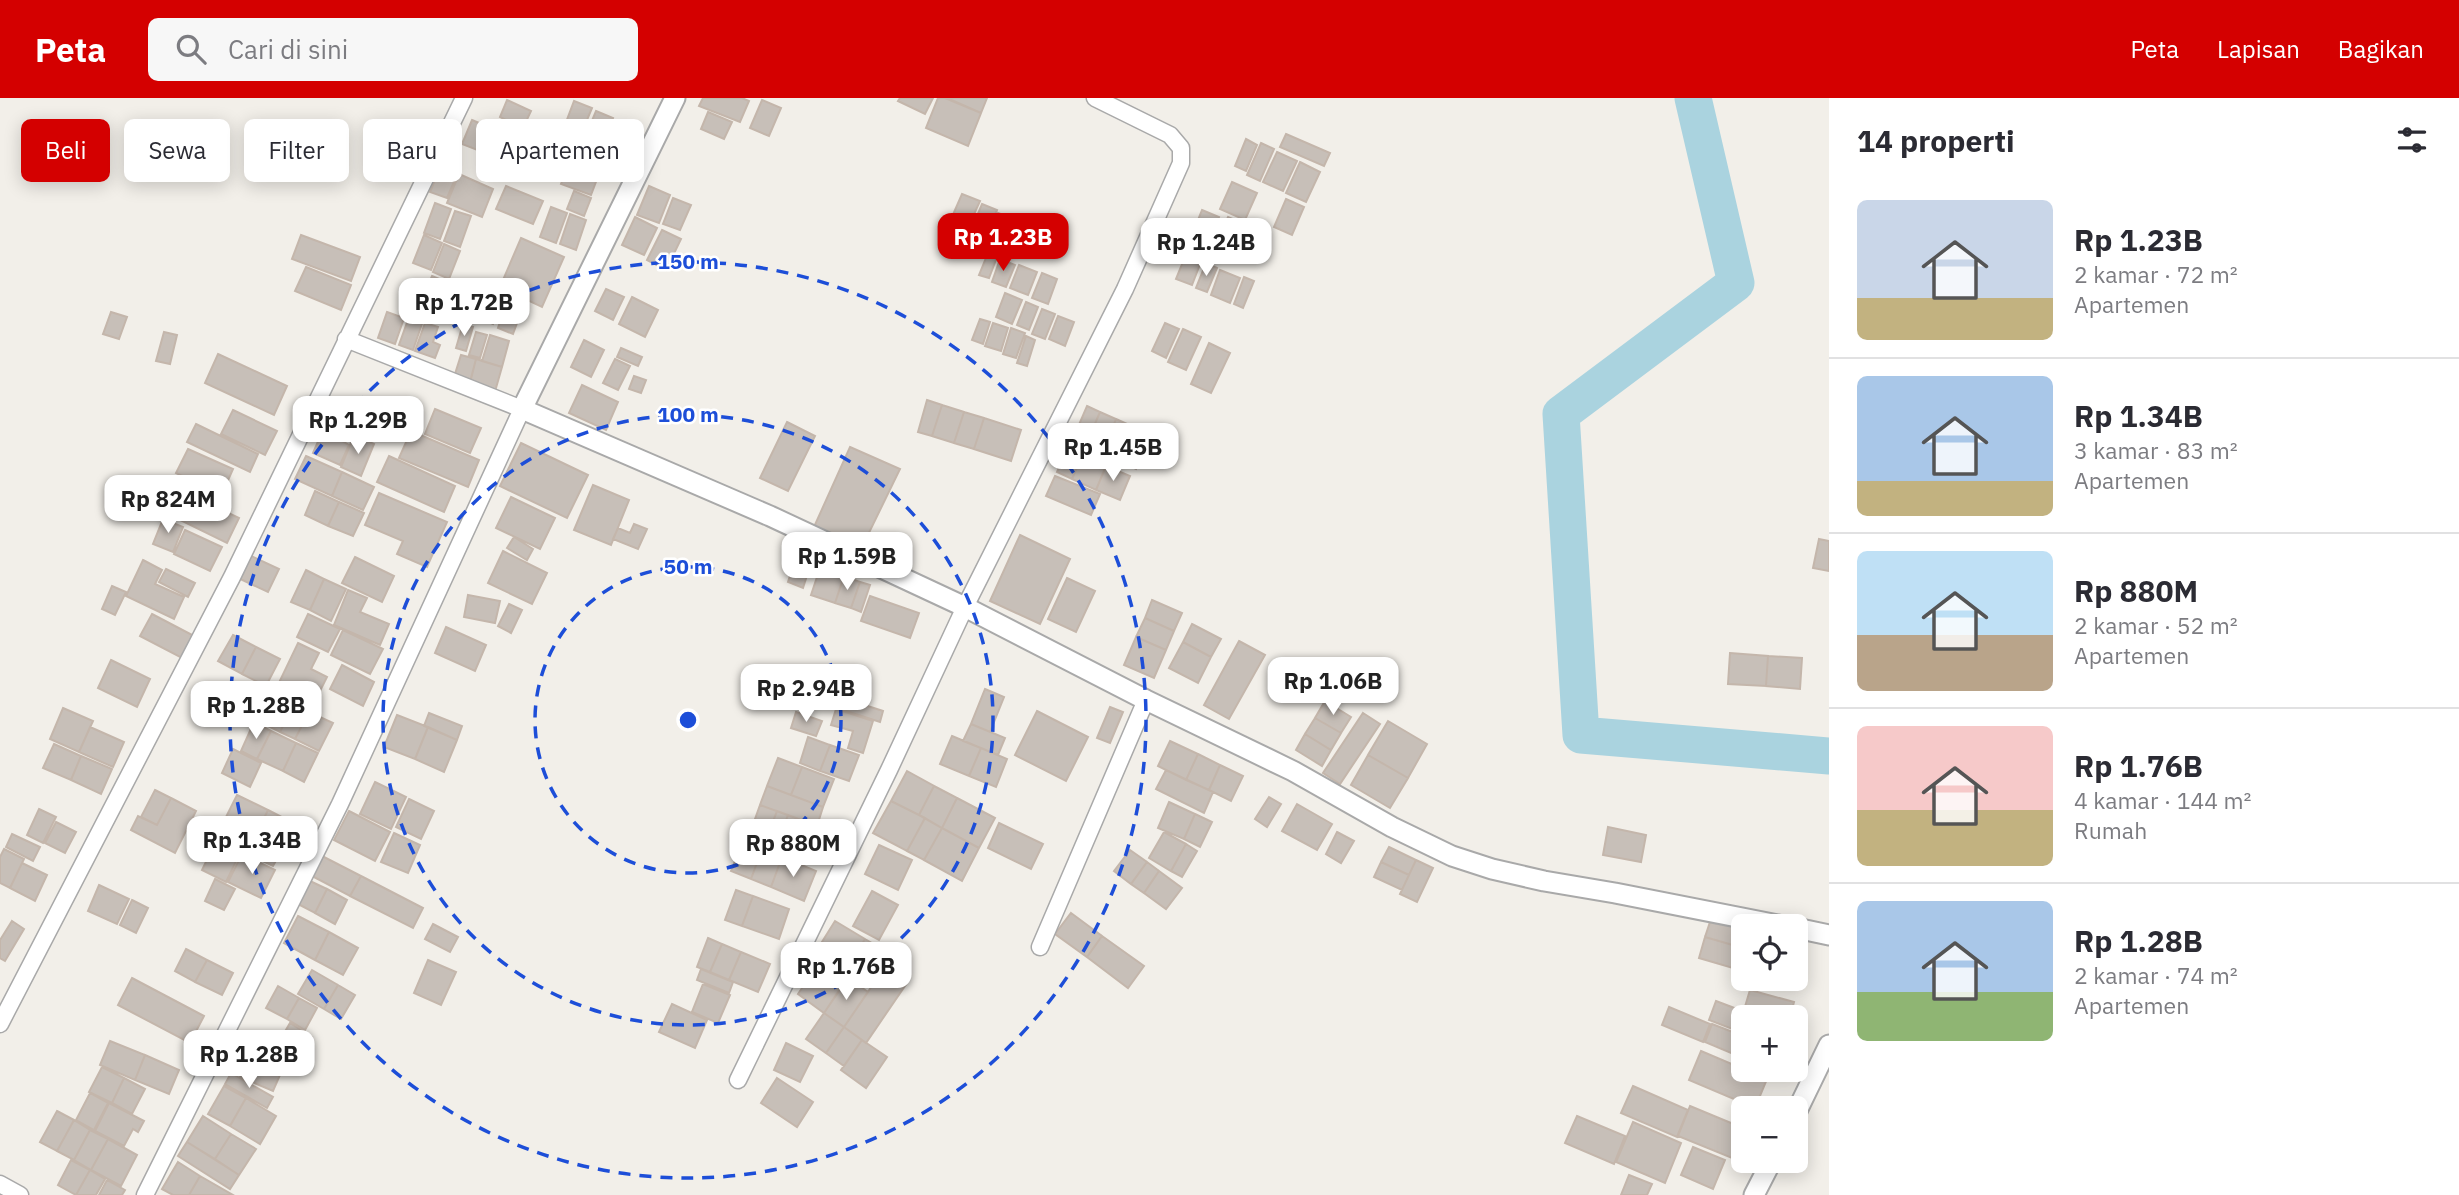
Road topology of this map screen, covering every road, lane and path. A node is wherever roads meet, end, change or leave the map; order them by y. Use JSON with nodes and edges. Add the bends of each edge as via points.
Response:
{"nodes":[{"id":1,"x":464,"y":98,"type":"edge"},
{"id":2,"x":675,"y":98,"type":"edge"},
{"id":3,"x":1095,"y":98,"type":"edge"},
{"id":4,"x":346,"y":339,"type":"junction"},
{"id":5,"x":522,"y":409,"type":"junction"},
{"id":6,"x":964,"y":607,"type":"junction"},
{"id":7,"x":1146,"y":700,"type":"junction"},
{"id":8,"x":1731,"y":915,"type":"edge"},
{"id":9,"x":1808,"y":931,"type":"edge"},
{"id":10,"x":1829,"y":935,"type":"edge"},
{"id":11,"x":1040,"y":947,"type":"dead end"},
{"id":12,"x":0,"y":1024,"type":"edge"},
{"id":13,"x":1829,"y":1045,"type":"edge"},
{"id":14,"x":738,"y":1080,"type":"dead end"},
{"id":15,"x":1804,"y":1096,"type":"edge"},
{"id":16,"x":1765,"y":1173,"type":"edge"},
{"id":17,"x":0,"y":1184,"type":"edge"},
{"id":18,"x":20,"y":1195,"type":"edge"},
{"id":19,"x":145,"y":1195,"type":"edge"},
{"id":20,"x":1754,"y":1195,"type":"edge"}],
"edges":[{"from":1,"to":4,"type":"street"},
{"from":2,"to":5,"type":"street"},
{"from":3,"to":6,"type":"street","via":[[1170,135],[1181,148],[1181,163],[1125,289]]},
{"from":4,"to":5,"type":"street"},
{"from":4,"to":12,"type":"street","via":[[232,577]]},
{"from":5,"to":6,"type":"street","via":[[770,516]]},
{"from":5,"to":19,"type":"street","via":[[340,804]]},
{"from":6,"to":7,"type":"street"},
{"from":6,"to":14,"type":"street"},
{"from":7,"to":8,"type":"street","via":[[1293,771],[1452,856],[1544,881]]},
{"from":7,"to":11,"type":"street"},
{"from":9,"to":10,"type":"street"},
{"from":13,"to":15,"type":"street"},
{"from":16,"to":20,"type":"street"},
{"from":17,"to":18,"type":"street"}]}
